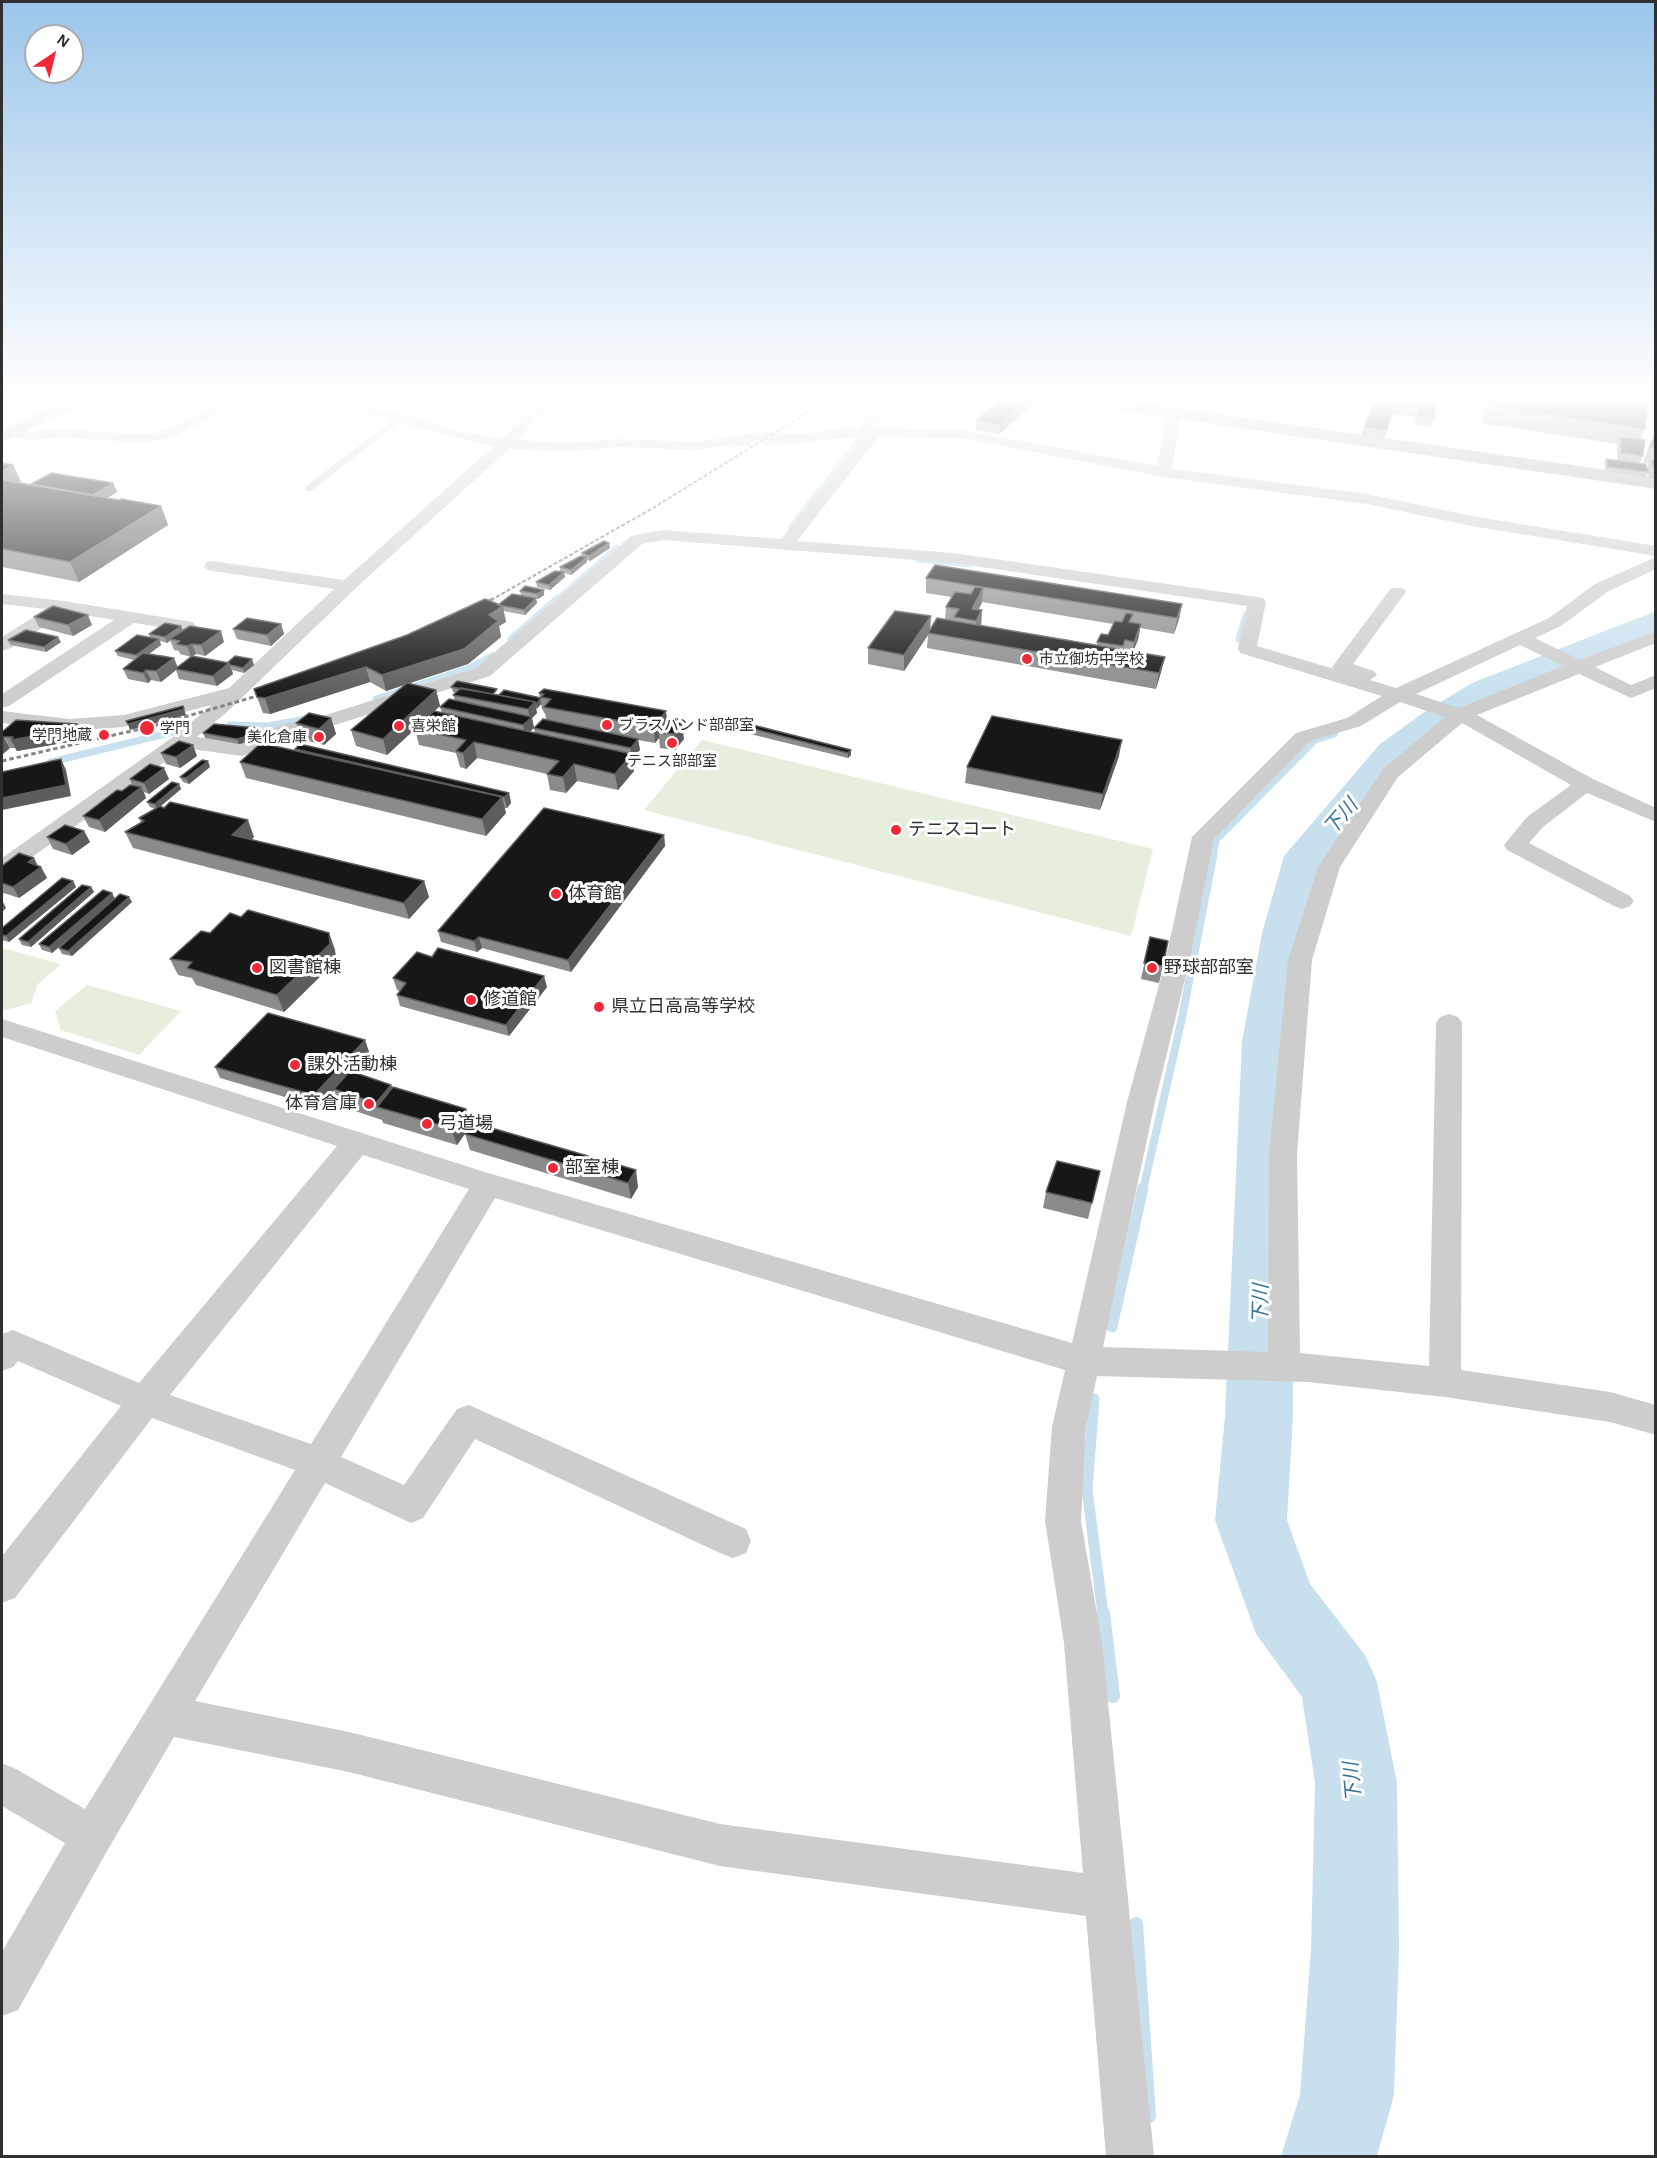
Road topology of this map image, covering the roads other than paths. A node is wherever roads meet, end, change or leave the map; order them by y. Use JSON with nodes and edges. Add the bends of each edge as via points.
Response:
{"nodes":[{"id":1,"x":446,"y":498,"type":"edge"},
{"id":2,"x":819,"y":498,"type":"edge"},
{"id":3,"x":1350,"y":498,"type":"edge"},
{"id":4,"x":786,"y":544,"type":"junction"},
{"id":5,"x":1656,"y":551,"type":"edge"},
{"id":6,"x":1656,"y":562,"type":"edge"},
{"id":7,"x":213,"y":566,"type":"dead end"},
{"id":8,"x":348,"y":586,"type":"junction"},
{"id":9,"x":1397,"y":592,"type":"dead end"},
{"id":10,"x":2,"y":599,"type":"edge"},
{"id":11,"x":64,"y":606,"type":"junction"},
{"id":12,"x":130,"y":617,"type":"junction"},
{"id":13,"x":187,"y":626,"type":"edge"},
{"id":14,"x":1656,"y":636,"type":"edge"},
{"id":15,"x":1520,"y":638,"type":"junction"},
{"id":16,"x":2,"y":645,"type":"edge"},
{"id":17,"x":1580,"y":668,"type":"junction"},
{"id":18,"x":1656,"y":681,"type":"edge"},
{"id":19,"x":237,"y":692,"type":"junction"},
{"id":20,"x":1404,"y":692,"type":"junction"},
{"id":21,"x":2,"y":702,"type":"edge"},
{"id":22,"x":1459,"y":715,"type":"junction"},
{"id":23,"x":2,"y":717,"type":"edge"},
{"id":24,"x":180,"y":741,"type":"junction"},
{"id":25,"x":1585,"y":784,"type":"junction"},
{"id":26,"x":1656,"y":816,"type":"edge"},
{"id":27,"x":24,"y":852,"type":"junction"},
{"id":28,"x":48,"y":861,"type":"dead end"},
{"id":29,"x":2,"y":868,"type":"edge"},
{"id":30,"x":1622,"y":902,"type":"dead end"},
{"id":31,"x":1449,"y":1023,"type":"dead end"},
{"id":32,"x":2,"y":1029,"type":"edge"},
{"id":33,"x":357,"y":1142,"type":"junction"},
{"id":34,"x":488,"y":1184,"type":"junction"},
{"id":35,"x":2,"y":1357,"type":"edge"},
{"id":36,"x":1084,"y":1361,"type":"junction"},
{"id":37,"x":1284,"y":1368,"type":"junction"},
{"id":38,"x":1445,"y":1382,"type":"junction"},
{"id":39,"x":145,"y":1401,"type":"junction"},
{"id":40,"x":1656,"y":1420,"type":"edge"},
{"id":41,"x":318,"y":1463,"type":"junction"},
{"id":42,"x":733,"y":1541,"type":"dead end"},
{"id":43,"x":2,"y":1585,"type":"edge"},
{"id":44,"x":165,"y":1715,"type":"junction"},
{"id":45,"x":2,"y":1783,"type":"edge"},
{"id":46,"x":92,"y":1836,"type":"junction"},
{"id":47,"x":1106,"y":1897,"type":"junction"},
{"id":48,"x":2,"y":1994,"type":"edge"},
{"id":49,"x":1130,"y":2157,"type":"edge"}],
"edges":[{"from":1,"to":8,"type":"street"},
{"from":2,"to":4,"type":"street"},
{"from":3,"to":5,"type":"street"},
{"from":4,"to":20,"type":"street","via":[[954,558],[1257,602],[1247,649]]},
{"from":4,"to":24,"type":"street","via":[[663,535],[637,540],[483,672],[315,724],[290,728],[242,750]]},
{"from":6,"to":15,"type":"street","via":[[1601,588],[1555,622]]},
{"from":7,"to":8,"type":"street"},
{"from":8,"to":19,"type":"street"},
{"from":9,"to":20,"type":"street","via":[[1342,668]]},
{"from":10,"to":11,"type":"street"},
{"from":11,"to":12,"type":"street"},
{"from":11,"to":16,"type":"street"},
{"from":12,"to":13,"type":"street"},
{"from":12,"to":21,"type":"street"},
{"from":14,"to":17,"type":"street"},
{"from":15,"to":17,"type":"street"},
{"from":15,"to":20,"type":"street"},
{"from":17,"to":18,"type":"street","via":[[1631,693]]},
{"from":17,"to":22,"type":"street"},
{"from":19,"to":23,"type":"street","via":[[124,721],[69,725]]},
{"from":19,"to":24,"type":"street"},
{"from":20,"to":22,"type":"street"},
{"from":20,"to":36,"type":"street","via":[[1354,722],[1303,736],[1203,837],[1178,963],[1141,1102]]},
{"from":22,"to":25,"type":"street"},
{"from":22,"to":37,"type":"street","via":[[1390,773],[1329,867],[1300,960],[1282,1154]]},
{"from":24,"to":27,"type":"street"},
{"from":25,"to":26,"type":"street"},
{"from":25,"to":30,"type":"street","via":[[1535,822],[1515,845]]},
{"from":27,"to":28,"type":"street"},
{"from":27,"to":29,"type":"street"},
{"from":31,"to":38,"type":"street"},
{"from":32,"to":33,"type":"street"},
{"from":33,"to":34,"type":"street"},
{"from":33,"to":39,"type":"street"},
{"from":34,"to":36,"type":"street"},
{"from":34,"to":41,"type":"street"},
{"from":35,"to":39,"type":"street","via":[[13,1344]]},
{"from":36,"to":37,"type":"street"},
{"from":36,"to":47,"type":"street","via":[[1069,1426],[1063,1521],[1083,1643]]},
{"from":37,"to":38,"type":"street"},
{"from":38,"to":40,"type":"street","via":[[1610,1407]]},
{"from":39,"to":41,"type":"street"},
{"from":39,"to":43,"type":"street"},
{"from":41,"to":42,"type":"street","via":[[411,1506],[469,1420]]},
{"from":41,"to":44,"type":"street"},
{"from":44,"to":46,"type":"street"},
{"from":44,"to":47,"type":"street","via":[[349,1752],[720,1845]]},
{"from":45,"to":46,"type":"street"},
{"from":46,"to":48,"type":"street"},
{"from":47,"to":49,"type":"street"}]}
